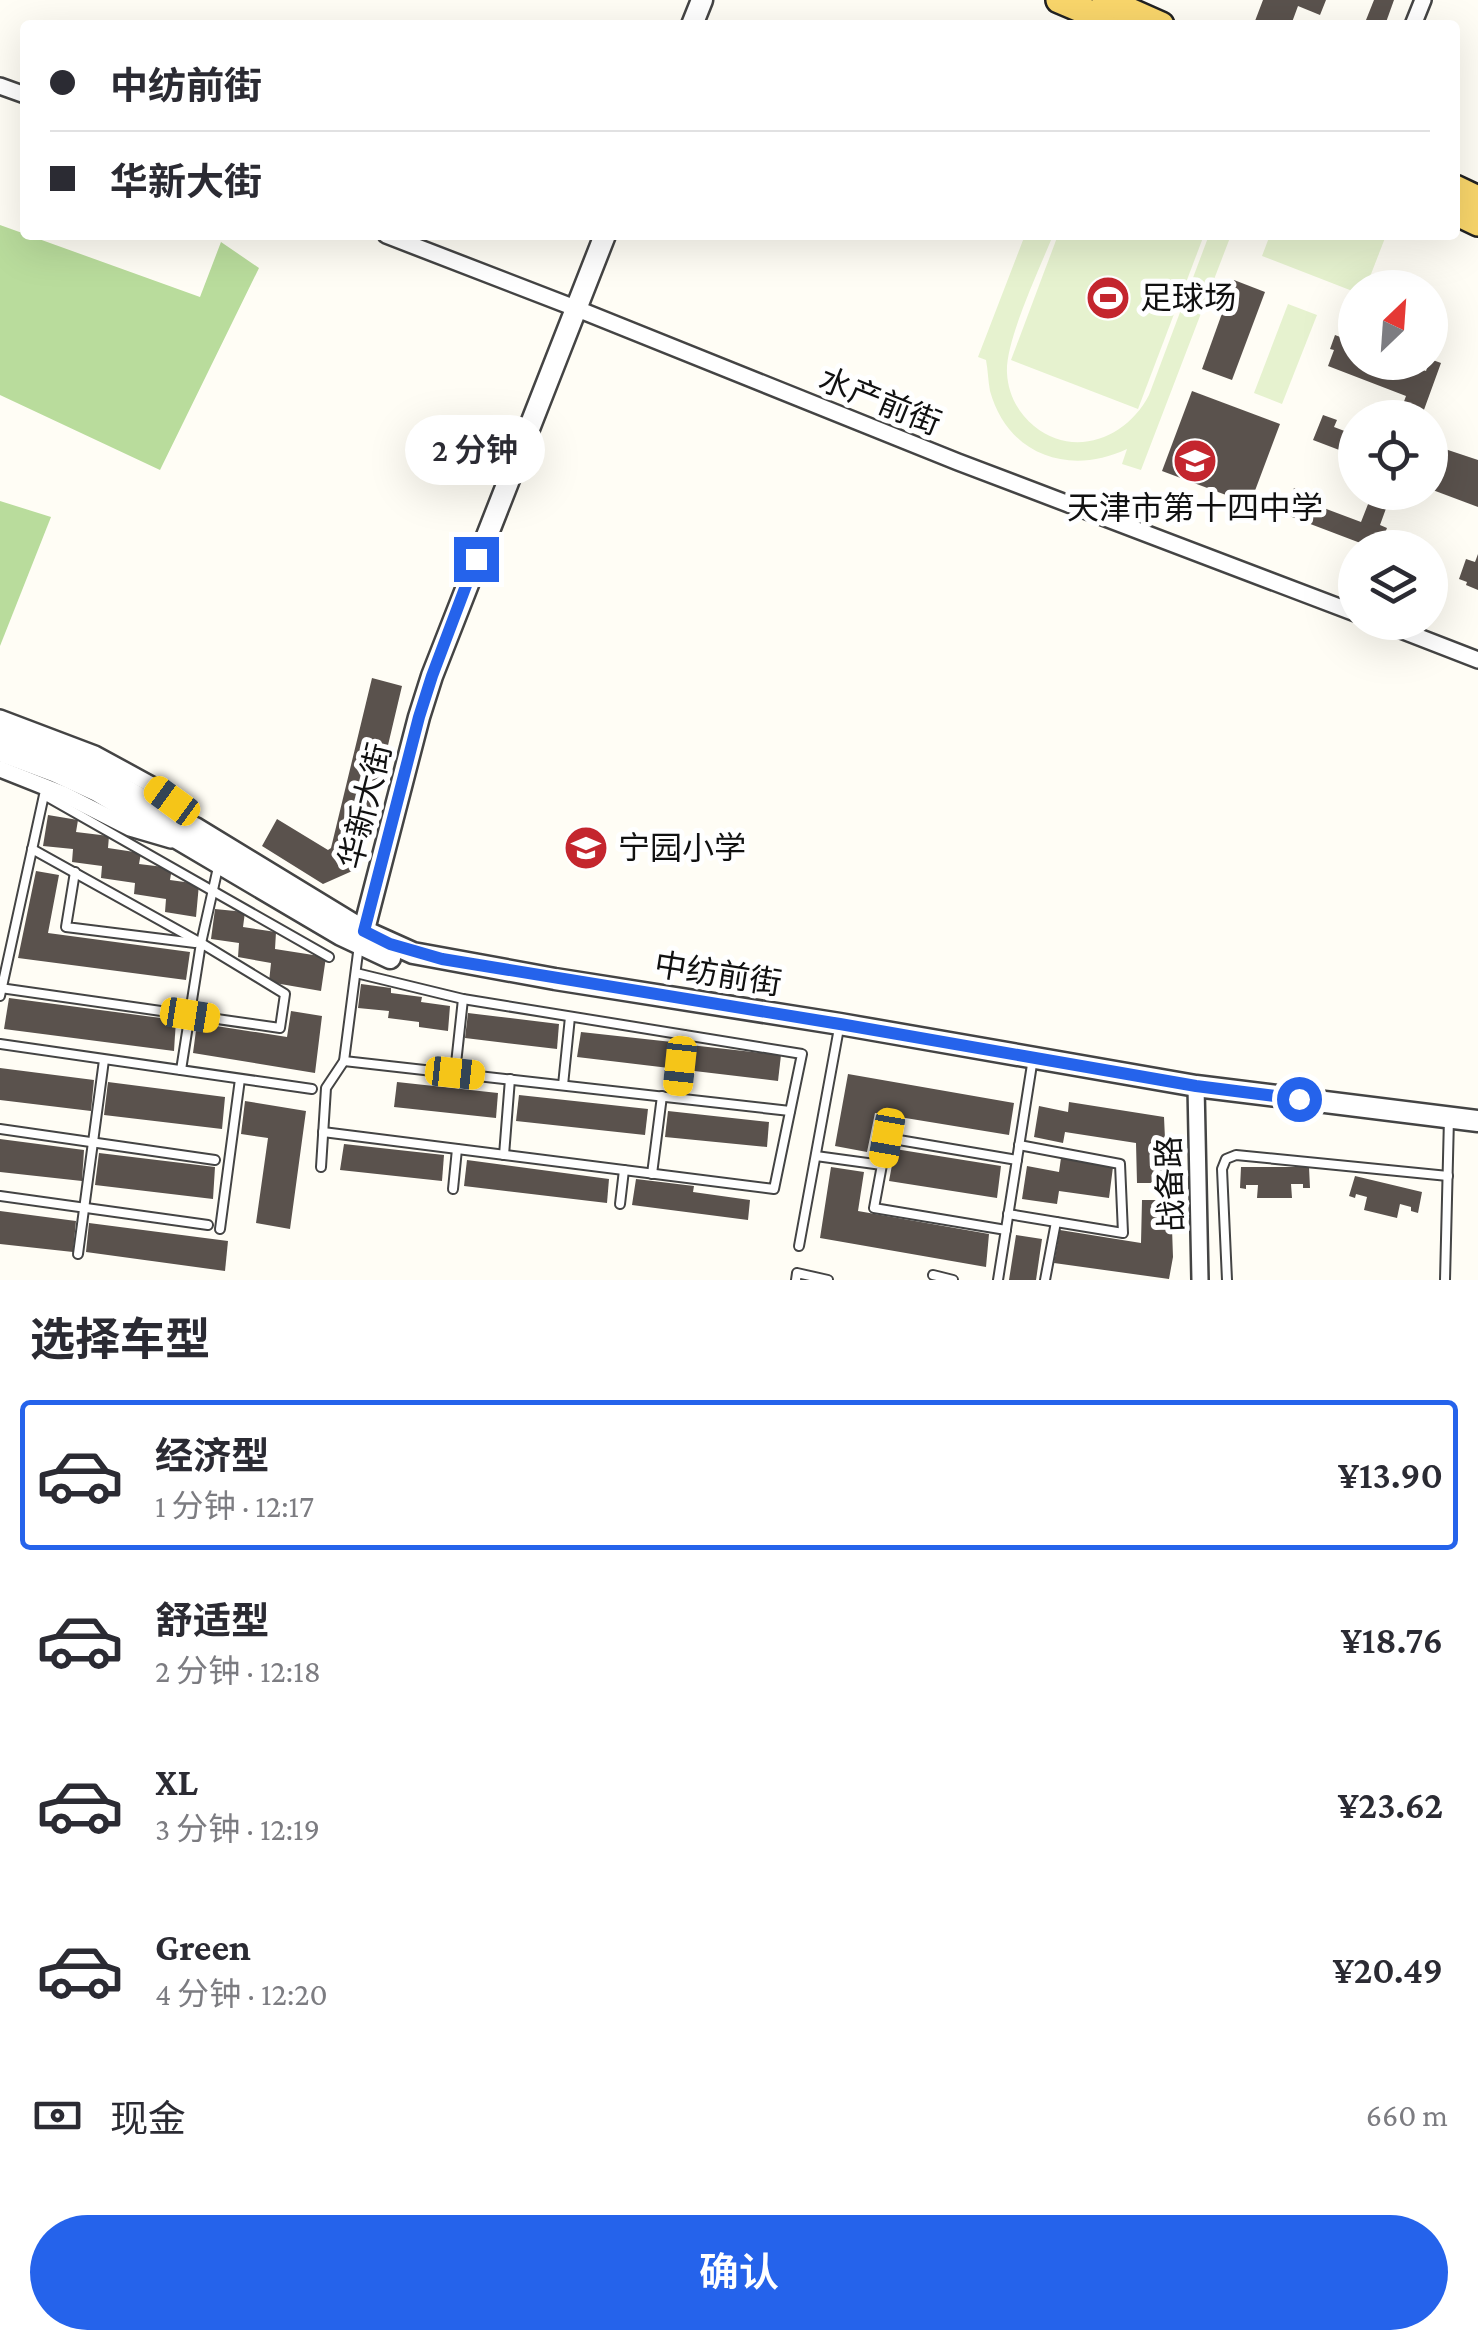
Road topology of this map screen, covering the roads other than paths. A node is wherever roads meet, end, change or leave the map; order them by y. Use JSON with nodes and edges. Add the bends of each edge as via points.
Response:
{"nodes":[{"id":1,"x":1059,"y":0,"type":"edge"},
{"id":2,"x":1105,"y":0,"type":"edge"},
{"id":3,"x":1106,"y":20,"type":"edge"},
{"id":4,"x":1150,"y":20,"type":"edge"},
{"id":5,"x":399,"y":240,"type":"edge"},
{"id":6,"x":603,"y":240,"type":"edge"},
{"id":7,"x":575,"y":308,"type":"junction"},
{"id":8,"x":1338,"y":607,"type":"edge"},
{"id":9,"x":1432,"y":640,"type":"edge"},
{"id":10,"x":1478,"y":660,"type":"edge"},
{"id":11,"x":0,"y":718,"type":"edge"},
{"id":12,"x":0,"y":733,"type":"edge"},
{"id":13,"x":0,"y":750,"type":"edge"},
{"id":14,"x":0,"y":769,"type":"edge"},
{"id":15,"x":189,"y":835,"type":"junction"},
{"id":16,"x":32,"y":849,"type":"junction"},
{"id":17,"x":219,"y":863,"type":"junction"},
{"id":18,"x":74,"y":872,"type":"junction"},
{"id":19,"x":213,"y":891,"type":"junction"},
{"id":20,"x":362,"y":938,"type":"junction"},
{"id":21,"x":201,"y":944,"type":"junction"},
{"id":22,"x":328,"y":956,"type":"dead end"},
{"id":23,"x":4,"y":959,"type":"edge"},
{"id":24,"x":356,"y":973,"type":"junction"},
{"id":25,"x":0,"y":991,"type":"edge"},
{"id":26,"x":463,"y":999,"type":"junction"},
{"id":27,"x":190,"y":1015,"type":"junction"},
{"id":28,"x":570,"y":1018,"type":"junction"},
{"id":29,"x":839,"y":1030,"type":"junction"},
{"id":30,"x":684,"y":1035,"type":"junction"},
{"id":31,"x":0,"y":1044,"type":"edge"},
{"id":32,"x":104,"y":1060,"type":"junction"},
{"id":33,"x":344,"y":1060,"type":"junction"},
{"id":34,"x":1032,"y":1064,"type":"junction"},
{"id":35,"x":181,"y":1070,"type":"junction"},
{"id":36,"x":455,"y":1073,"type":"junction"},
{"id":37,"x":240,"y":1079,"type":"junction"},
{"id":38,"x":510,"y":1079,"type":"junction"},
{"id":39,"x":563,"y":1085,"type":"junction"},
{"id":40,"x":312,"y":1090,"type":"dead end"},
{"id":41,"x":1196,"y":1092,"type":"junction"},
{"id":42,"x":662,"y":1096,"type":"junction"},
{"id":43,"x":677,"y":1098,"type":"junction"},
{"id":44,"x":790,"y":1111,"type":"junction"},
{"id":45,"x":1478,"y":1121,"type":"edge"},
{"id":46,"x":1449,"y":1124,"type":"junction"},
{"id":47,"x":0,"y":1129,"type":"edge"},
{"id":48,"x":323,"y":1132,"type":"junction"},
{"id":49,"x":1478,"y":1133,"type":"edge"},
{"id":50,"x":93,"y":1142,"type":"junction"},
{"id":51,"x":1019,"y":1145,"type":"junction"},
{"id":52,"x":457,"y":1149,"type":"junction"},
{"id":53,"x":504,"y":1155,"type":"junction"},
{"id":54,"x":816,"y":1156,"type":"junction"},
{"id":55,"x":215,"y":1160,"type":"dead end"},
{"id":56,"x":1017,"y":1160,"type":"junction"},
{"id":57,"x":882,"y":1165,"type":"junction"},
{"id":58,"x":321,"y":1168,"type":"dead end"},
{"id":59,"x":624,"y":1170,"type":"junction"},
{"id":60,"x":652,"y":1174,"type":"junction"},
{"id":61,"x":1448,"y":1176,"type":"junction"},
{"id":62,"x":453,"y":1188,"type":"dead end"},
{"id":63,"x":0,"y":1196,"type":"edge"},
{"id":64,"x":620,"y":1204,"type":"dead end"},
{"id":65,"x":84,"y":1208,"type":"junction"},
{"id":66,"x":1008,"y":1214,"type":"junction"},
{"id":67,"x":1056,"y":1222,"type":"junction"},
{"id":68,"x":208,"y":1225,"type":"dead end"},
{"id":69,"x":220,"y":1229,"type":"dead end"},
{"id":70,"x":1006,"y":1230,"type":"junction"},
{"id":71,"x":799,"y":1246,"type":"dead end"},
{"id":72,"x":78,"y":1254,"type":"dead end"},
{"id":73,"x":933,"y":1275,"type":"dead end"},
{"id":74,"x":796,"y":1280,"type":"edge"},
{"id":75,"x":828,"y":1280,"type":"edge"},
{"id":76,"x":954,"y":1280,"type":"edge"},
{"id":77,"x":998,"y":1280,"type":"edge"},
{"id":78,"x":1045,"y":1280,"type":"edge"},
{"id":79,"x":1200,"y":1280,"type":"edge"},
{"id":80,"x":1227,"y":1280,"type":"edge"},
{"id":81,"x":1445,"y":1280,"type":"edge"}],
"edges":[{"from":1,"to":3,"type":"main road"},
{"from":2,"to":4,"type":"main road"},
{"from":5,"to":7,"type":"street","name":"水产前街"},
{"from":6,"to":7,"type":"street","name":"华新大街"},
{"from":7,"to":8,"type":"street","name":"水产前街"},
{"from":7,"to":20,"type":"street","name":"华新大街","via":[[432,676]]},
{"from":9,"to":10,"type":"street"},
{"from":11,"to":15,"type":"street","via":[[136,776],[172,801]]},
{"from":12,"to":15,"type":"street","name":"中纺前街","via":[[85,766]]},
{"from":13,"to":15,"type":"street"},
{"from":14,"to":15,"type":"street","via":[[151,836]]},
{"from":15,"to":17,"type":"street"},
{"from":15,"to":20,"type":"street","name":"中纺前街"},
{"from":16,"to":18,"type":"lane"},
{"from":16,"to":19,"type":"lane","via":[[44,795]]},
{"from":16,"to":23,"type":"lane"},
{"from":17,"to":19,"type":"lane"},
{"from":17,"to":20,"type":"street"},
{"from":18,"to":21,"type":"lane"},
{"from":18,"to":21,"type":"lane","via":[[66,927]]},
{"from":19,"to":21,"type":"lane"},
{"from":19,"to":22,"type":"lane"},
{"from":20,"to":24,"type":"lane"},
{"from":20,"to":29,"type":"street","name":"中纺前街","via":[[442,959]]},
{"from":21,"to":27,"type":"lane"},
{"from":21,"to":27,"type":"lane","via":[[285,994],[280,1028]]},
{"from":23,"to":25,"type":"lane"},
{"from":24,"to":26,"type":"lane"},
{"from":24,"to":33,"type":"lane"},
{"from":25,"to":27,"type":"lane"},
{"from":26,"to":28,"type":"lane"},
{"from":26,"to":36,"type":"lane"},
{"from":27,"to":35,"type":"lane"},
{"from":28,"to":30,"type":"lane"},
{"from":28,"to":39,"type":"lane"},
{"from":29,"to":34,"type":"street","name":"中纺前街"},
{"from":29,"to":54,"type":"lane"},
{"from":30,"to":43,"type":"lane"},
{"from":30,"to":44,"type":"lane","via":[[802,1054]]},
{"from":31,"to":32,"type":"lane"},
{"from":32,"to":35,"type":"lane"},
{"from":32,"to":50,"type":"lane"},
{"from":33,"to":36,"type":"lane"},
{"from":33,"to":48,"type":"lane","via":[[326,1088]]},
{"from":34,"to":41,"type":"street","name":"中纺前街"},
{"from":34,"to":51,"type":"lane"},
{"from":35,"to":37,"type":"lane"},
{"from":36,"to":38,"type":"lane"},
{"from":37,"to":40,"type":"lane"},
{"from":37,"to":69,"type":"lane"},
{"from":38,"to":39,"type":"lane"},
{"from":38,"to":53,"type":"lane"},
{"from":39,"to":42,"type":"lane"},
{"from":41,"to":46,"type":"street","name":"中纺前街"},
{"from":41,"to":79,"type":"street","name":"战备路"},
{"from":42,"to":43,"type":"lane"},
{"from":42,"to":60,"type":"lane"},
{"from":43,"to":44,"type":"lane"},
{"from":44,"to":60,"type":"lane","via":[[774,1190]]},
{"from":45,"to":46,"type":"street","name":"中纺前街"},
{"from":46,"to":49,"type":"street"},
{"from":46,"to":61,"type":"lane"},
{"from":47,"to":50,"type":"lane"},
{"from":48,"to":52,"type":"lane"},
{"from":48,"to":58,"type":"lane"},
{"from":50,"to":55,"type":"lane"},
{"from":50,"to":65,"type":"lane"},
{"from":51,"to":56,"type":"lane"},
{"from":51,"to":67,"type":"lane","via":[[1120,1164],[1123,1233]]},
{"from":52,"to":53,"type":"lane"},
{"from":52,"to":62,"type":"lane"},
{"from":53,"to":59,"type":"lane"},
{"from":54,"to":57,"type":"lane"},
{"from":54,"to":71,"type":"lane"},
{"from":56,"to":57,"type":"lane","via":[[887,1138]]},
{"from":56,"to":66,"type":"lane"},
{"from":57,"to":70,"type":"lane","via":[[874,1208]]},
{"from":59,"to":60,"type":"lane"},
{"from":59,"to":64,"type":"lane"},
{"from":61,"to":80,"type":"lane","via":[[1236,1155],[1222,1170]]},
{"from":61,"to":81,"type":"lane"},
{"from":63,"to":65,"type":"lane"},
{"from":65,"to":68,"type":"lane"},
{"from":65,"to":72,"type":"lane"},
{"from":66,"to":67,"type":"lane"},
{"from":66,"to":70,"type":"lane"},
{"from":67,"to":78,"type":"lane"},
{"from":70,"to":77,"type":"lane"},
{"from":73,"to":76,"type":"lane"},
{"from":74,"to":75,"type":"lane","via":[[797,1273]]}]}
